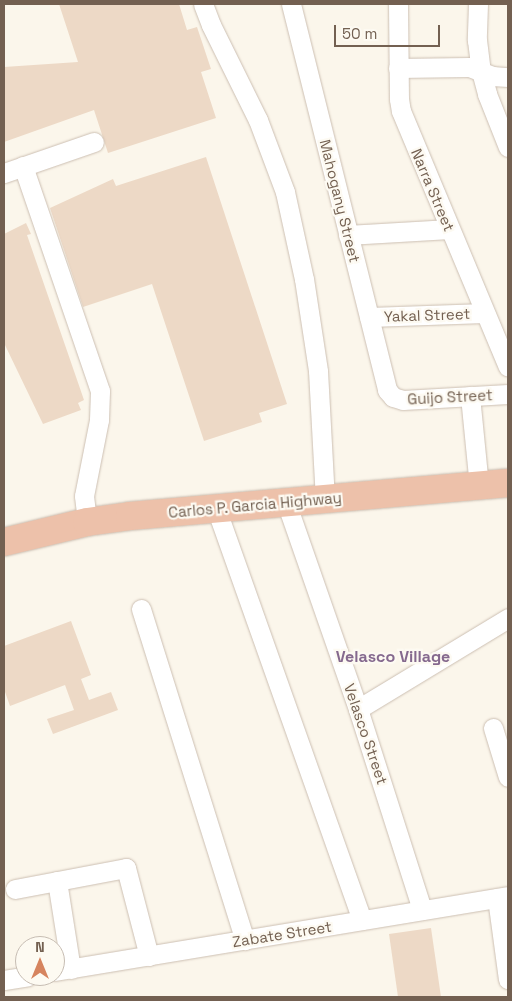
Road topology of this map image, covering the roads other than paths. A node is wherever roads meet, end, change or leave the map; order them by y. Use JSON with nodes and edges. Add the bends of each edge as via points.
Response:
{"nodes":[{"id":1,"x":203,"y":4,"type":"edge"},
{"id":2,"x":291,"y":4,"type":"edge"},
{"id":3,"x":398,"y":4,"type":"edge"},
{"id":4,"x":478,"y":4,"type":"edge"},
{"id":5,"x":398,"y":68,"type":"junction"},
{"id":6,"x":481,"y":71,"type":"junction"},
{"id":7,"x":508,"y":77,"type":"edge"},
{"id":8,"x":94,"y":142,"type":"dead end"},
{"id":9,"x":508,"y":147,"type":"edge"},
{"id":10,"x":23,"y":166,"type":"junction"},
{"id":11,"x":4,"y":173,"type":"edge"},
{"id":12,"x":449,"y":229,"type":"junction"},
{"id":13,"x":348,"y":235,"type":"junction"},
{"id":14,"x":485,"y":313,"type":"junction"},
{"id":15,"x":369,"y":317,"type":"junction"},
{"id":16,"x":508,"y":366,"type":"edge"},
{"id":17,"x":508,"y":394,"type":"edge"},
{"id":18,"x":470,"y":396,"type":"junction"},
{"id":19,"x":393,"y":397,"type":"joint"},
{"id":20,"x":508,"y":483,"type":"edge"},
{"id":21,"x":479,"y":486,"type":"junction"},
{"id":22,"x":325,"y":499,"type":"junction"},
{"id":23,"x":286,"y":502,"type":"junction"},
{"id":24,"x":216,"y":508,"type":"junction"},
{"id":25,"x":87,"y":522,"type":"junction"},
{"id":26,"x":4,"y":542,"type":"edge"},
{"id":27,"x":141,"y":609,"type":"dead end"},
{"id":28,"x":508,"y":618,"type":"edge"},
{"id":29,"x":358,"y":709,"type":"junction"},
{"id":30,"x":493,"y":728,"type":"dead end"},
{"id":31,"x":508,"y":777,"type":"edge"},
{"id":32,"x":57,"y":881,"type":"junction"},
{"id":33,"x":15,"y":889,"type":"dead end"},
{"id":34,"x":502,"y":897,"type":"edge"},
{"id":35,"x":422,"y":910,"type":"junction"},
{"id":36,"x":362,"y":920,"type":"junction"},
{"id":37,"x":61,"y":936,"type":"edge"},
{"id":38,"x":245,"y":940,"type":"junction"},
{"id":39,"x":149,"y":956,"type":"junction"},
{"id":40,"x":65,"y":970,"type":"edge"},
{"id":41,"x":508,"y":979,"type":"edge"}],
"edges":[{"from":1,"to":22,"type":"street","via":[[210,25],[258,120],[286,192],[318,371]]},
{"from":2,"to":13,"type":"street","name":"Mahogany Street"},
{"from":3,"to":5,"type":"street","name":"Narra Street"},
{"from":4,"to":6,"type":"street","via":[[477,40]]},
{"from":5,"to":6,"type":"street","via":[[457,66]]},
{"from":5,"to":12,"type":"street","name":"Narra Street","via":[[403,117]]},
{"from":6,"to":7,"type":"street","via":[[500,78]]},
{"from":6,"to":9,"type":"street"},
{"from":8,"to":10,"type":"street"},
{"from":10,"to":11,"type":"street"},
{"from":10,"to":25,"type":"street","via":[[100,391],[84,496]]},
{"from":12,"to":13,"type":"street"},
{"from":12,"to":14,"type":"street","name":"Narra Street"},
{"from":13,"to":15,"type":"street","name":"Mahogany Street"},
{"from":14,"to":15,"type":"street","name":"Yakal Street"},
{"from":14,"to":16,"type":"street","name":"Narra Street"},
{"from":15,"to":19,"type":"street","name":"Mahogany Street","via":[[386,385]]},
{"from":17,"to":18,"type":"street","name":"Guijo Street"},
{"from":18,"to":19,"type":"street","name":"Guijo Street","via":[[409,400]]},
{"from":18,"to":21,"type":"street"},
{"from":20,"to":21,"type":"highway","name":"Carlos P. Garcia Highway"},
{"from":21,"to":22,"type":"highway","name":"Carlos P. Garcia Highway"},
{"from":22,"to":23,"type":"highway","name":"Carlos P. Garcia Highway"},
{"from":23,"to":24,"type":"highway","name":"Carlos P. Garcia Highway"},
{"from":23,"to":29,"type":"street","name":"Velasco Street"},
{"from":24,"to":25,"type":"highway","name":"Carlos P. Garcia Highway"},
{"from":24,"to":36,"type":"street"},
{"from":25,"to":26,"type":"highway","name":"Carlos P. Garcia Highway"},
{"from":27,"to":38,"type":"street"},
{"from":28,"to":29,"type":"street"},
{"from":29,"to":35,"type":"street","name":"Velasco Street"},
{"from":30,"to":31,"type":"street"},
{"from":32,"to":33,"type":"street"},
{"from":32,"to":37,"type":"street"},
{"from":32,"to":39,"type":"street","via":[[126,868]]},
{"from":34,"to":35,"type":"street","name":"Zabate Street"},
{"from":34,"to":41,"type":"street"},
{"from":35,"to":36,"type":"street","name":"Zabate Street"},
{"from":36,"to":38,"type":"street","name":"Zabate Street"},
{"from":38,"to":39,"type":"street","name":"Zabate Street"},
{"from":39,"to":40,"type":"street","name":"Zabate Street"}]}
